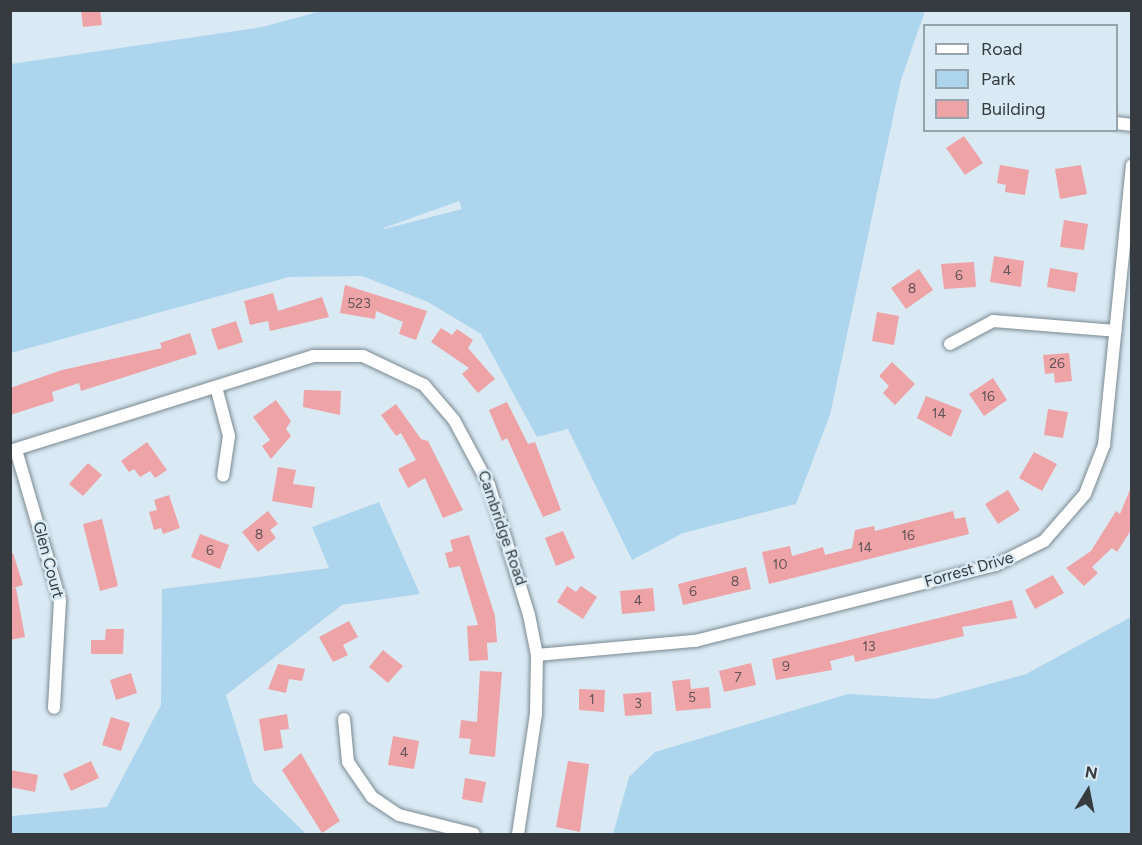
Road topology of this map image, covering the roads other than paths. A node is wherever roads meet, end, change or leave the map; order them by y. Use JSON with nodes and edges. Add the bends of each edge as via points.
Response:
{"nodes":[{"id":1,"x":1131,"y":165,"type":"edge"},
{"id":2,"x":1128,"y":245,"type":"edge"},
{"id":3,"x":1116,"y":331,"type":"junction"},
{"id":4,"x":950,"y":344,"type":"dead end"},
{"id":5,"x":216,"y":387,"type":"junction"},
{"id":6,"x":13,"y":450,"type":"edge"},
{"id":7,"x":223,"y":477,"type":"dead end"},
{"id":8,"x":537,"y":655,"type":"junction"},
{"id":9,"x":54,"y":708,"type":"dead end"},
{"id":10,"x":344,"y":719,"type":"dead end"},
{"id":11,"x":474,"y":834,"type":"edge"},
{"id":12,"x":518,"y":834,"type":"edge"}],
"edges":[{"from":1,"to":2,"type":"street","name":"Forrest Drive"},
{"from":2,"to":3,"type":"street","name":"Forrest Drive"},
{"from":3,"to":4,"type":"street","via":[[993,321]]},
{"from":3,"to":8,"type":"street","name":"Forrest Drive","via":[[1104,445],[1093,480],[1067,519],[1031,550],[996,565],[695,641]]},
{"from":5,"to":6,"type":"street","name":"Cambridge Road"},
{"from":5,"to":7,"type":"street","via":[[229,436]]},
{"from":5,"to":8,"type":"street","name":"Cambridge Road","via":[[330,353],[377,360],[424,385],[464,435],[489,485],[524,591]]},
{"from":6,"to":9,"type":"street","name":"Glen Court","via":[[60,600]]},
{"from":8,"to":12,"type":"street","name":"Cambridge Road","via":[[535,740]]},
{"from":10,"to":11,"type":"street","via":[[348,762],[372,797],[399,815]]}]}
